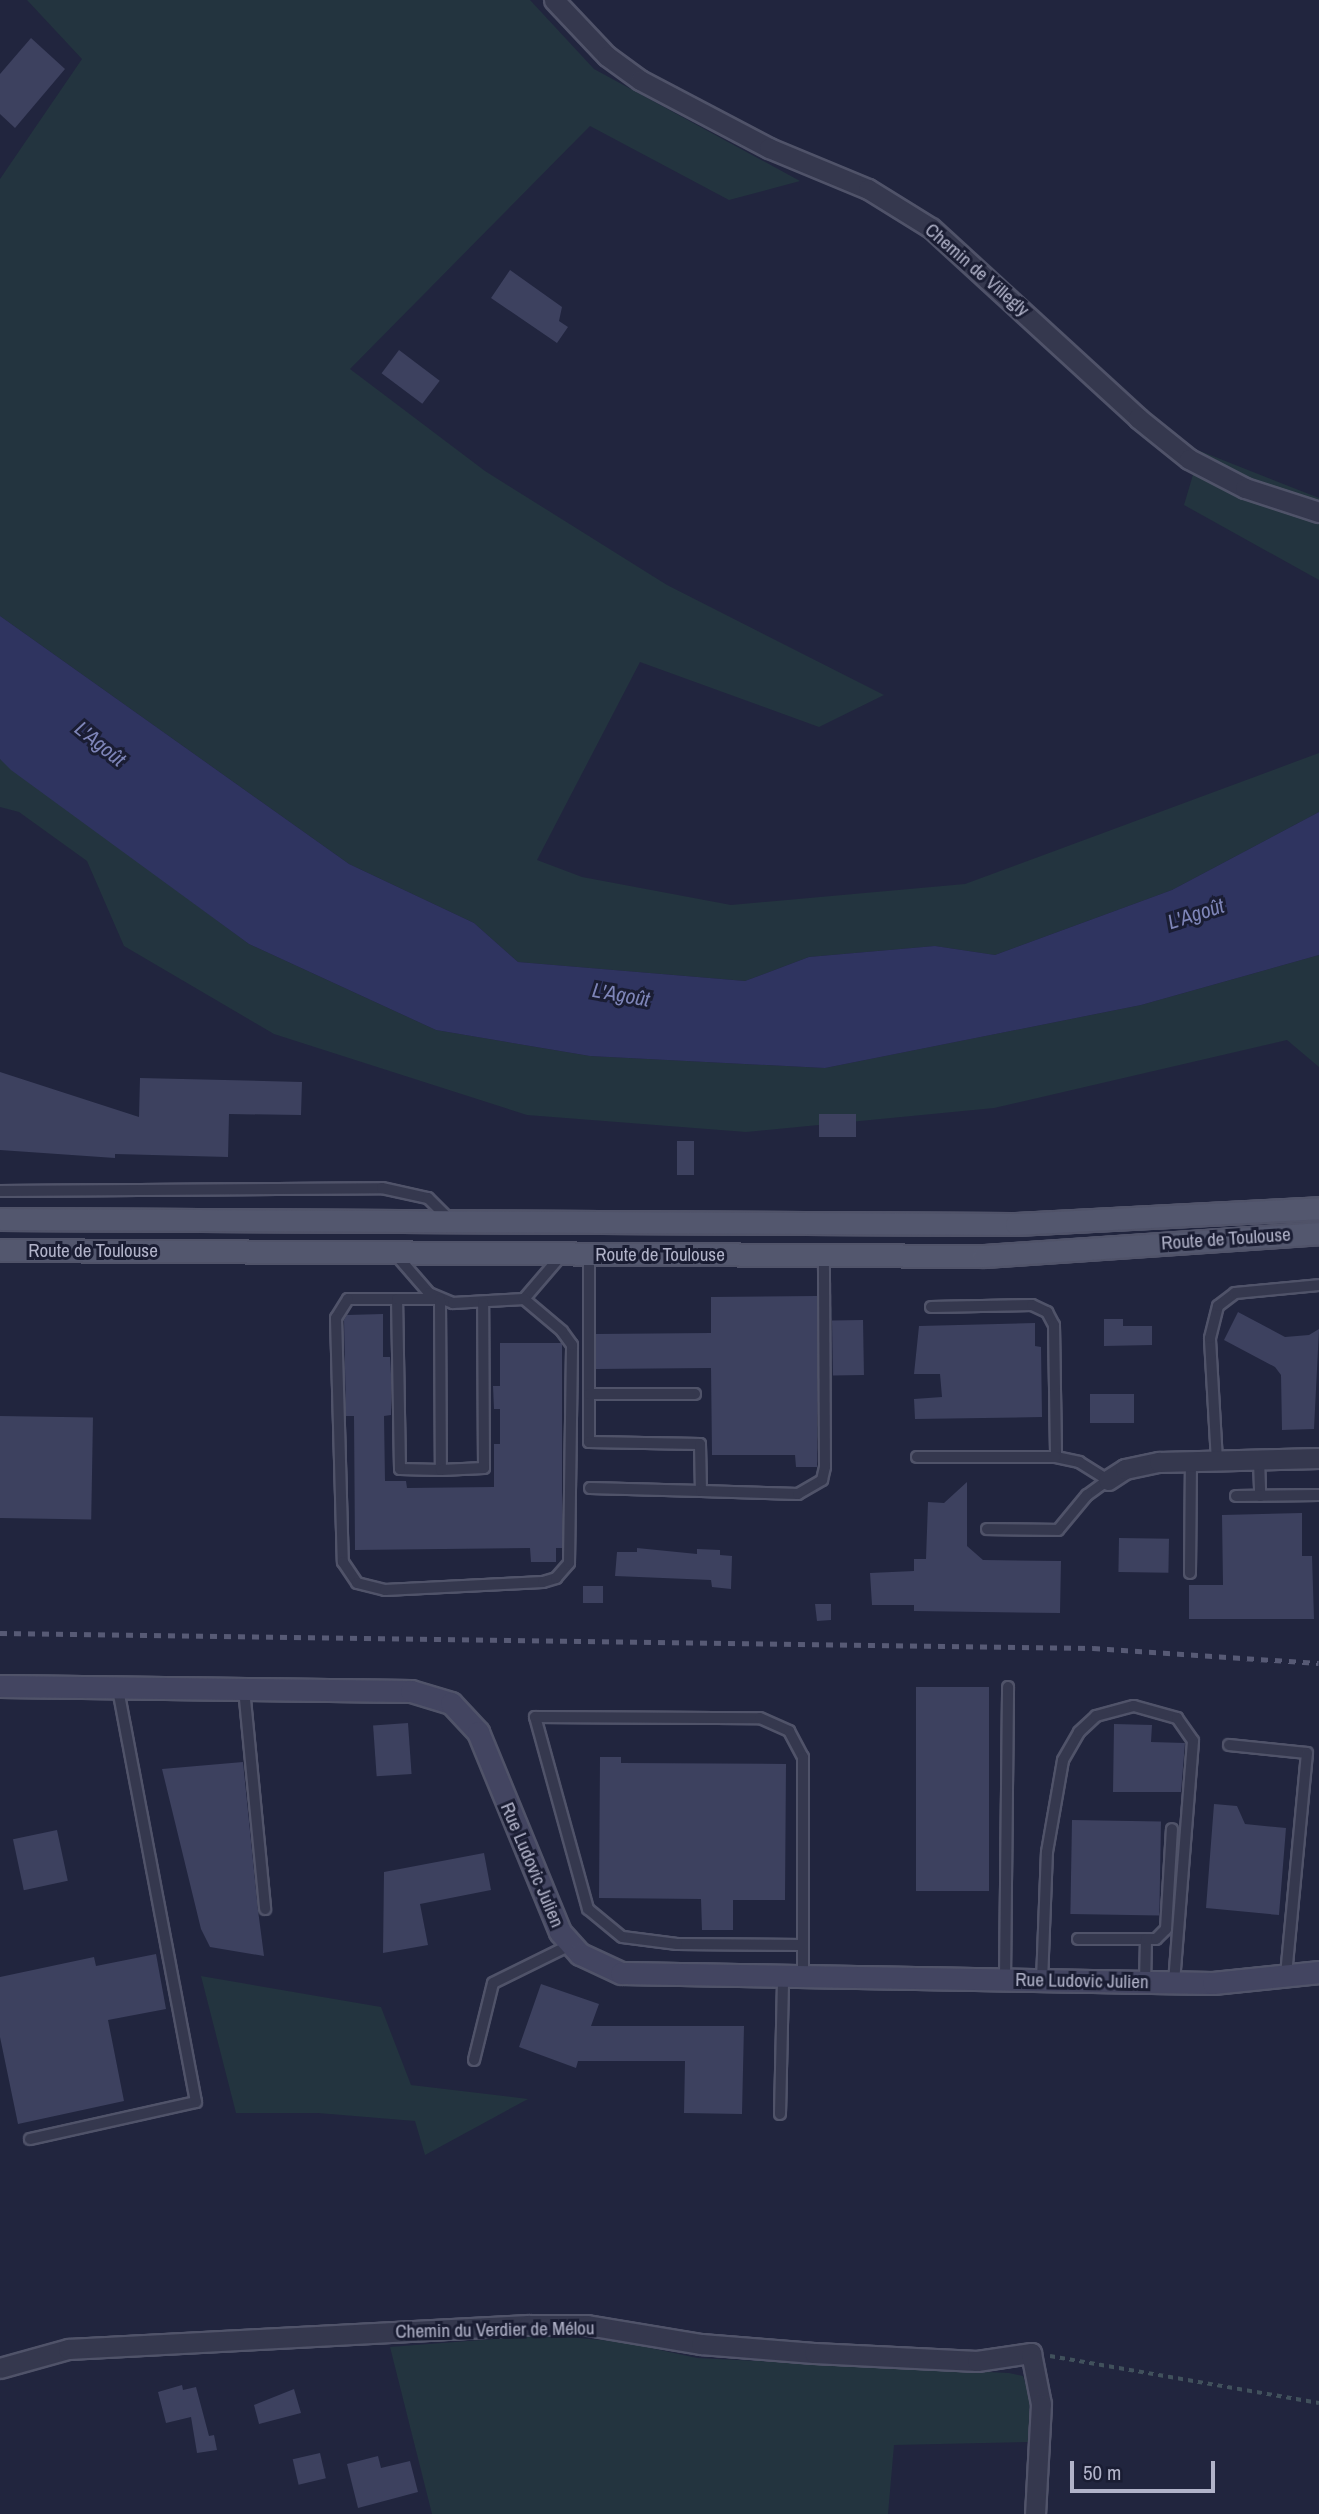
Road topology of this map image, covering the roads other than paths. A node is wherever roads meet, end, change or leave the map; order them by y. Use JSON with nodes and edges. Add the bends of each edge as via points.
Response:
{"nodes":[{"id":1,"x":554,"y":0,"type":"edge"},
{"id":2,"x":1319,"y":512,"type":"edge"},
{"id":3,"x":0,"y":1191,"type":"edge"},
{"id":4,"x":1319,"y":1208,"type":"edge"},
{"id":5,"x":448,"y":1218,"type":"junction"},
{"id":6,"x":0,"y":1219,"type":"edge"},
{"id":7,"x":1319,"y":1233,"type":"edge"},
{"id":8,"x":0,"y":1250,"type":"edge"},
{"id":9,"x":394,"y":1253,"type":"junction"},
{"id":10,"x":562,"y":1255,"type":"junction"},
{"id":11,"x":589,"y":1255,"type":"junction"},
{"id":12,"x":824,"y":1255,"type":"junction"},
{"id":13,"x":1319,"y":1285,"type":"edge"},
{"id":14,"x":397,"y":1299,"type":"junction"},
{"id":15,"x":440,"y":1299,"type":"junction"},
{"id":16,"x":524,"y":1299,"type":"junction"},
{"id":17,"x":483,"y":1303,"type":"junction"},
{"id":18,"x":931,"y":1307,"type":"dead end"},
{"id":19,"x":589,"y":1394,"type":"junction"},
{"id":20,"x":695,"y":1394,"type":"dead end"},
{"id":21,"x":917,"y":1457,"type":"dead end"},
{"id":22,"x":1056,"y":1457,"type":"junction"},
{"id":23,"x":1319,"y":1458,"type":"edge"},
{"id":24,"x":1259,"y":1460,"type":"junction"},
{"id":25,"x":1191,"y":1461,"type":"junction"},
{"id":26,"x":1217,"y":1461,"type":"junction"},
{"id":27,"x":441,"y":1469,"type":"junction"},
{"id":28,"x":1108,"y":1480,"type":"junction"},
{"id":29,"x":590,"y":1488,"type":"dead end"},
{"id":30,"x":701,"y":1492,"type":"junction"},
{"id":31,"x":1319,"y":1494,"type":"edge"},
{"id":32,"x":1236,"y":1496,"type":"dead end"},
{"id":33,"x":1259,"y":1496,"type":"junction"},
{"id":34,"x":987,"y":1529,"type":"dead end"},
{"id":35,"x":1190,"y":1573,"type":"dead end"},
{"id":36,"x":0,"y":1686,"type":"edge"},
{"id":37,"x":1009,"y":1687,"type":"dead end"},
{"id":38,"x":118,"y":1688,"type":"junction"},
{"id":39,"x":244,"y":1689,"type":"junction"},
{"id":40,"x":1229,"y":1745,"type":"dead end"},
{"id":41,"x":1172,"y":1829,"type":"dead end"},
{"id":42,"x":265,"y":1909,"type":"dead end"},
{"id":43,"x":1078,"y":1939,"type":"dead end"},
{"id":44,"x":1146,"y":1939,"type":"junction"},
{"id":45,"x":570,"y":1945,"type":"junction"},
{"id":46,"x":803,"y":1945,"type":"junction"},
{"id":47,"x":1319,"y":1972,"type":"edge"},
{"id":48,"x":793,"y":1977,"type":"junction"},
{"id":49,"x":1286,"y":1977,"type":"junction"},
{"id":50,"x":1005,"y":1980,"type":"junction"},
{"id":51,"x":1042,"y":1981,"type":"junction"},
{"id":52,"x":1145,"y":1982,"type":"junction"},
{"id":53,"x":1174,"y":1982,"type":"junction"},
{"id":54,"x":474,"y":2060,"type":"dead end"},
{"id":55,"x":780,"y":2114,"type":"dead end"},
{"id":56,"x":30,"y":2139,"type":"dead end"},
{"id":57,"x":0,"y":2368,"type":"edge"},
{"id":58,"x":1035,"y":2514,"type":"edge"}],
"edges":[{"from":1,"to":2,"type":"street","name":"Chemin de Villegly","via":[[607,56],[640,80],[769,148],[868,189],[931,228],[1189,459],[1245,488]]},
{"from":3,"to":5,"type":"lane","via":[[382,1188],[428,1198]]},
{"from":4,"to":5,"type":"main road","name":"Route de Toulouse","via":[[1016,1224]]},
{"from":5,"to":6,"type":"main road","name":"Route de Toulouse"},
{"from":7,"to":12,"type":"main road","name":"Route de Toulouse","via":[[984,1256]]},
{"from":8,"to":9,"type":"main road","name":"Route de Toulouse"},
{"from":9,"to":10,"type":"main road","name":"Route de Toulouse"},
{"from":9,"to":15,"type":"lane","via":[[421,1285]]},
{"from":10,"to":11,"type":"main road","name":"Route de Toulouse"},
{"from":10,"to":16,"type":"lane"},
{"from":11,"to":12,"type":"main road","name":"Route de Toulouse"},
{"from":11,"to":19,"type":"lane"},
{"from":12,"to":30,"type":"lane","via":[[822,1480],[798,1494]]},
{"from":13,"to":26,"type":"lane","via":[[1235,1293],[1218,1306],[1210,1338]]},
{"from":14,"to":15,"type":"lane"},
{"from":14,"to":16,"type":"lane","via":[[348,1299],[336,1318],[343,1562],[357,1583],[385,1590],[543,1582],[556,1578],[569,1563],[572,1345]]},
{"from":14,"to":27,"type":"lane","via":[[400,1469]]},
{"from":15,"to":17,"type":"lane"},
{"from":15,"to":27,"type":"lane"},
{"from":16,"to":17,"type":"lane"},
{"from":17,"to":27,"type":"lane","via":[[484,1468]]},
{"from":18,"to":22,"type":"lane","via":[[1032,1305],[1047,1312],[1054,1325]]},
{"from":19,"to":20,"type":"lane"},
{"from":19,"to":30,"type":"lane","via":[[589,1442],[700,1444]]},
{"from":21,"to":22,"type":"lane"},
{"from":22,"to":28,"type":"lane","via":[[1079,1462]]},
{"from":23,"to":24,"type":"street"},
{"from":24,"to":26,"type":"street"},
{"from":24,"to":33,"type":"lane"},
{"from":25,"to":26,"type":"street"},
{"from":25,"to":28,"type":"street","via":[[1136,1466]]},
{"from":25,"to":35,"type":"lane"},
{"from":28,"to":34,"type":"lane","via":[[1087,1494],[1058,1530]]},
{"from":29,"to":30,"type":"lane"},
{"from":31,"to":33,"type":"lane"},
{"from":32,"to":33,"type":"lane"},
{"from":36,"to":38,"type":"main road","name":"Rue Ludovic Julien"},
{"from":37,"to":50,"type":"lane"},
{"from":38,"to":39,"type":"main road","name":"Rue Ludovic Julien"},
{"from":38,"to":56,"type":"lane","via":[[196,2102]]},
{"from":39,"to":42,"type":"lane"},
{"from":39,"to":45,"type":"main road","name":"Rue Ludovic Julien","via":[[411,1691],[451,1703],[478,1732],[547,1906]]},
{"from":40,"to":49,"type":"lane","via":[[1307,1753]]},
{"from":41,"to":44,"type":"lane","via":[[1166,1929],[1156,1939]]},
{"from":43,"to":44,"type":"lane"},
{"from":44,"to":52,"type":"lane"},
{"from":45,"to":48,"type":"main road","name":"Rue Ludovic Julien","via":[[593,1963],[621,1973]]},
{"from":45,"to":54,"type":"lane","via":[[493,1983]]},
{"from":46,"to":46,"type":"lane","via":[[803,1757],[789,1731],[760,1718],[535,1717],[588,1909],[622,1937],[677,1944]]},
{"from":46,"to":48,"type":"lane"},
{"from":47,"to":49,"type":"main road","name":"Rue Ludovic Julien"},
{"from":48,"to":50,"type":"main road","name":"Rue Ludovic Julien"},
{"from":48,"to":55,"type":"lane"},
{"from":49,"to":53,"type":"main road","name":"Rue Ludovic Julien"},
{"from":50,"to":51,"type":"main road","name":"Rue Ludovic Julien"},
{"from":51,"to":52,"type":"main road","name":"Rue Ludovic Julien"},
{"from":51,"to":53,"type":"lane","via":[[1047,1852],[1063,1760],[1079,1732],[1096,1716],[1134,1706],[1177,1718],[1193,1741]]},
{"from":52,"to":53,"type":"main road","name":"Rue Ludovic Julien"},
{"from":57,"to":58,"type":"street","name":"Chemin du Verdier de Mélou","via":[[68,2349],[528,2325],[587,2325],[701,2344],[814,2353],[977,2361],[1031,2353],[1041,2404]]}]}
